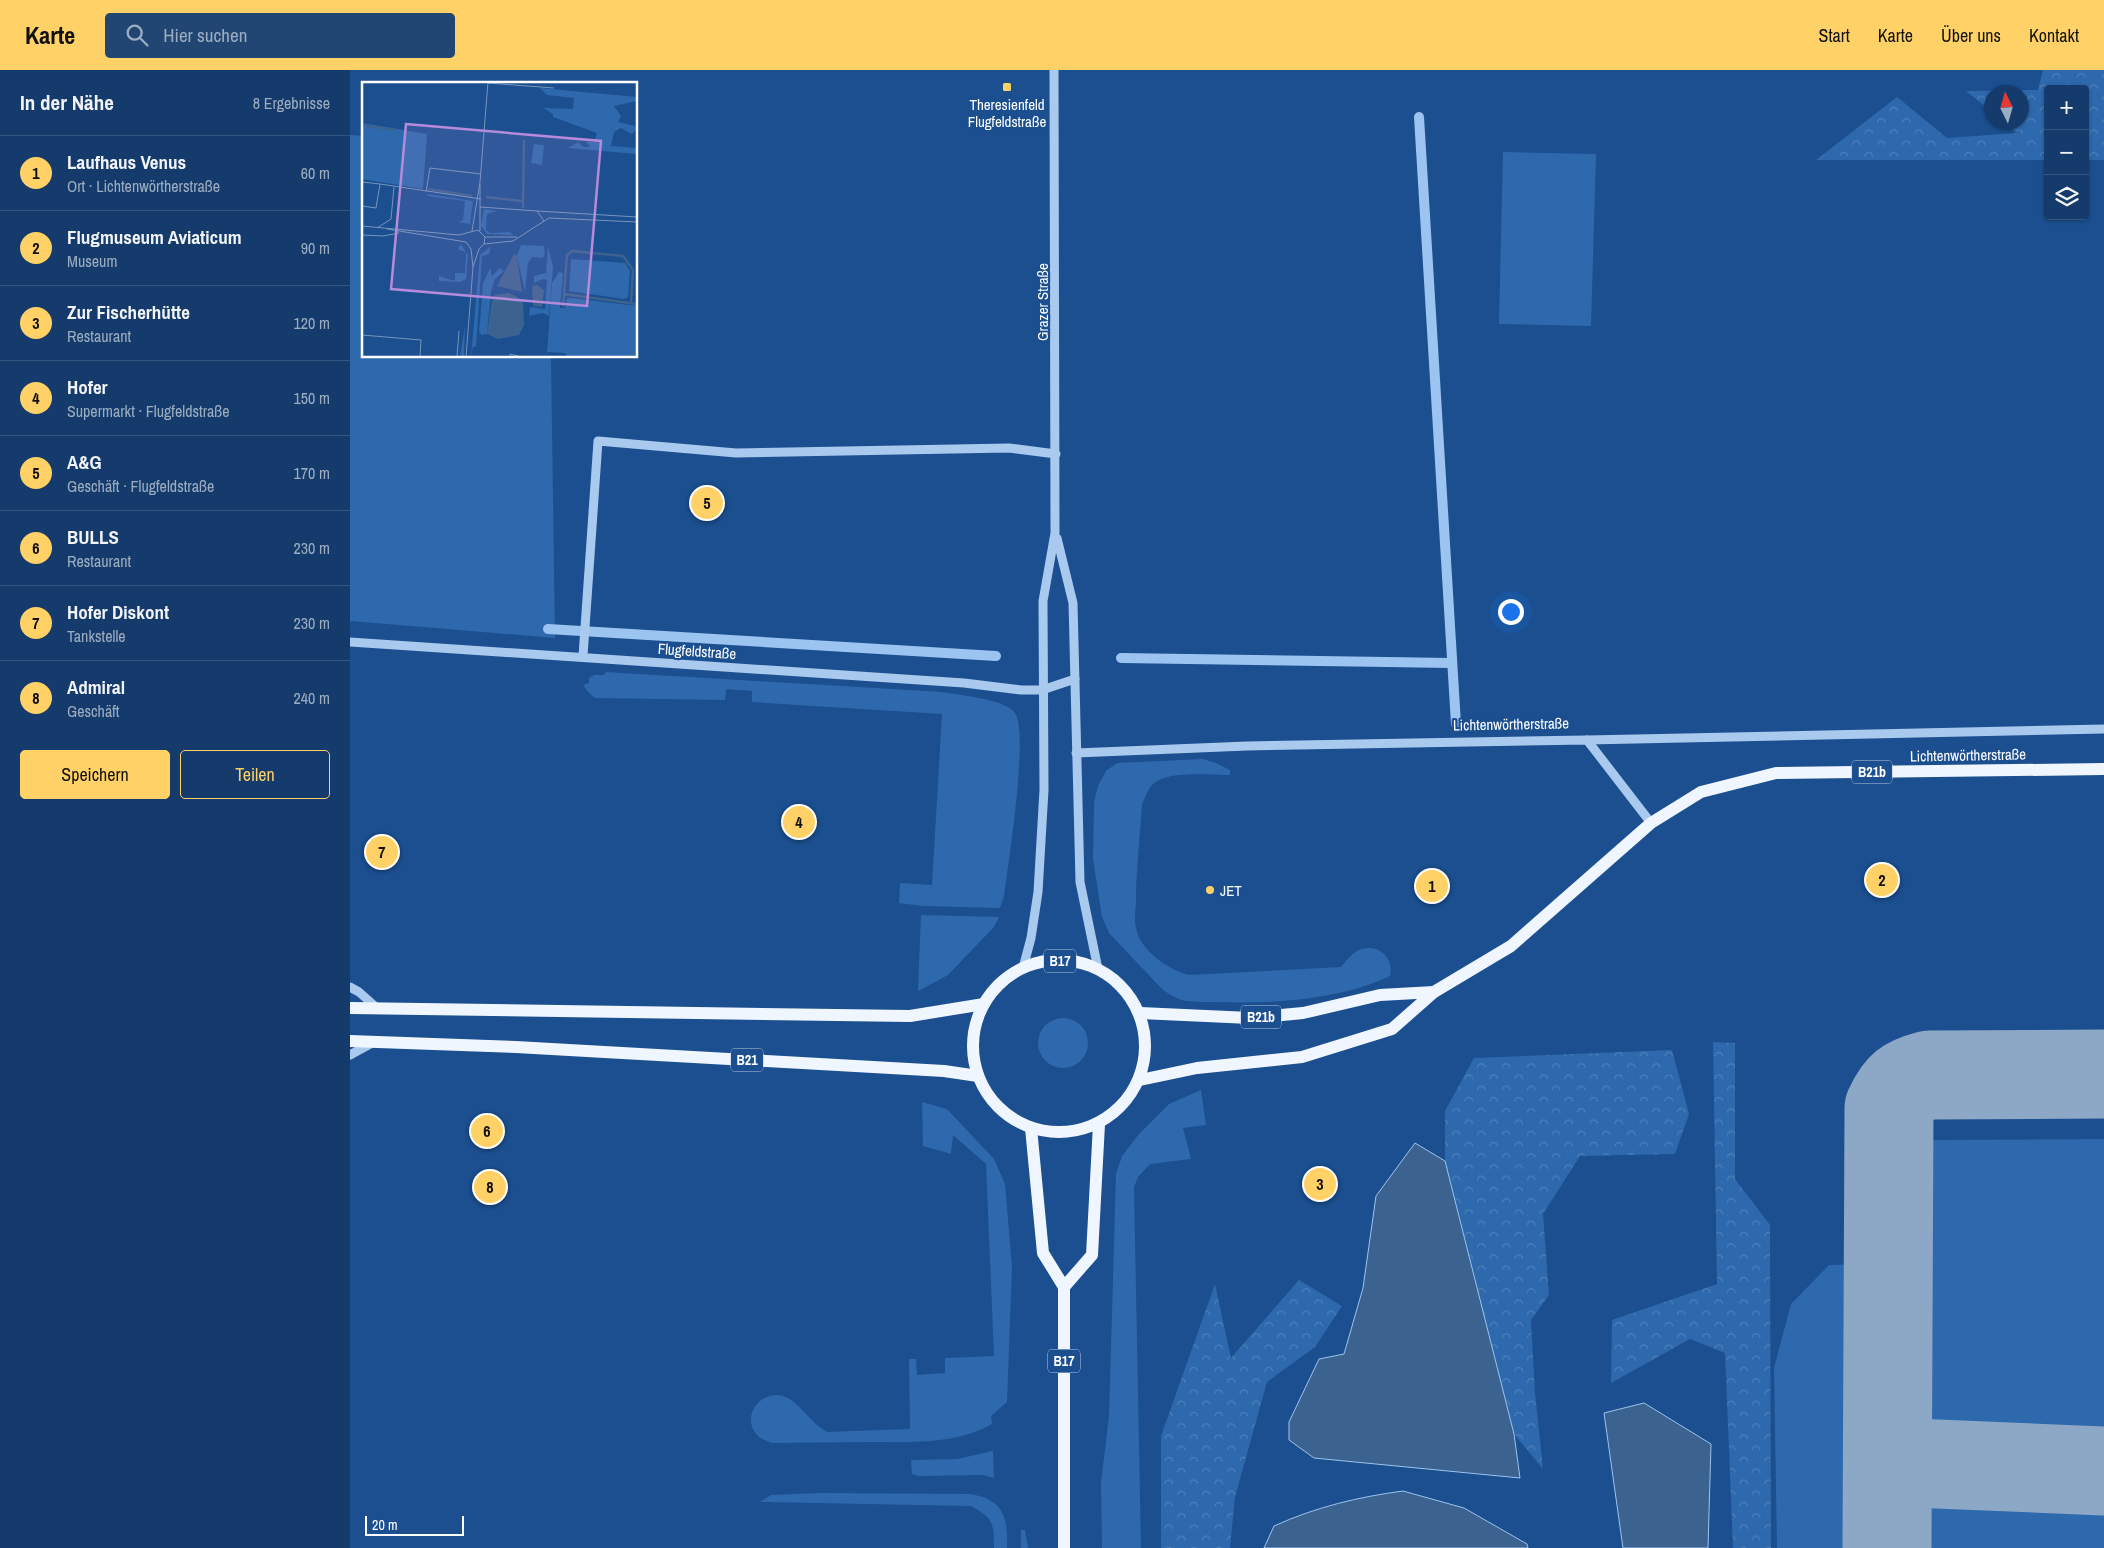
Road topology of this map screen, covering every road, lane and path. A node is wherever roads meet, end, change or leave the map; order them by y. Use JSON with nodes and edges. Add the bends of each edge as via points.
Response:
{"nodes":[{"id":1,"x":1054,"y":70,"type":"edge"},
{"id":2,"x":1056,"y":454,"type":"junction"},
{"id":3,"x":1056,"y":533,"type":"junction"},
{"id":4,"x":350,"y":642,"type":"edge"},
{"id":5,"x":584,"y":656,"type":"junction"},
{"id":6,"x":1074,"y":679,"type":"junction"},
{"id":7,"x":1042,"y":690,"type":"junction"},
{"id":8,"x":2104,"y":729,"type":"edge"},
{"id":9,"x":1587,"y":740,"type":"junction"},
{"id":10,"x":1076,"y":753,"type":"junction"},
{"id":11,"x":2104,"y":769,"type":"edge"},
{"id":12,"x":1652,"y":823,"type":"junction"},
{"id":13,"x":1023,"y":968,"type":"junction"},
{"id":14,"x":1098,"y":969,"type":"junction"},
{"id":15,"x":350,"y":987,"type":"edge"},
{"id":16,"x":1434,"y":992,"type":"junction"},
{"id":17,"x":984,"y":1004,"type":"junction"},
{"id":18,"x":350,"y":1008,"type":"edge"},
{"id":19,"x":377,"y":1008,"type":"junction"},
{"id":20,"x":1140,"y":1013,"type":"junction"},
{"id":21,"x":350,"y":1041,"type":"edge"},
{"id":22,"x":374,"y":1042,"type":"junction"},
{"id":23,"x":350,"y":1055,"type":"edge"},
{"id":24,"x":978,"y":1076,"type":"junction"},
{"id":25,"x":1140,"y":1080,"type":"junction"},
{"id":26,"x":1099,"y":1124,"type":"junction"},
{"id":27,"x":1031,"y":1128,"type":"junction"},
{"id":28,"x":1064,"y":1287,"type":"junction"},
{"id":29,"x":1064,"y":1548,"type":"edge"}],
"edges":[{"from":1,"to":2,"type":"street","name":"Grazer Straße"},
{"from":2,"to":3,"type":"street","name":"Grazer Straße"},
{"from":2,"to":5,"type":"street","via":[[1009,448],[736,453],[598,441]]},
{"from":3,"to":6,"type":"street","via":[[1073,603]]},
{"from":3,"to":7,"type":"street","via":[[1043,601]]},
{"from":4,"to":5,"type":"street","name":"Flugfeldstraße"},
{"from":5,"to":7,"type":"street","name":"Flugfeldstraße"},
{"from":6,"to":7,"type":"street"},
{"from":6,"to":10,"type":"street"},
{"from":7,"to":13,"type":"street","via":[[1044,790],[1038,892]]},
{"from":8,"to":9,"type":"street"},
{"from":9,"to":10,"type":"street","name":"Lichtenwörtherstraße","via":[[1247,746]]},
{"from":9,"to":12,"type":"street","name":"Lichtenwörtherstraße"},
{"from":10,"to":14,"type":"street","via":[[1080,882]]},
{"from":11,"to":12,"type":"main road","name":"Lichtenwörtherstraße","number":"B21b","via":[[1776,774],[1701,792]]},
{"from":12,"to":16,"type":"main road","number":"B21b","via":[[1511,946]]},
{"from":13,"to":14,"type":"main road","number":"B17","via":[[1048,961],[1073,961]]},
{"from":13,"to":17,"type":"main road","number":"B17","via":[[998,985]]},
{"from":14,"to":20,"type":"main road","number":"B17","via":[[1122,986]]},
{"from":15,"to":19,"type":"street"},
{"from":16,"to":20,"type":"main road","number":"B21b","via":[[1380,996],[1303,1013],[1250,1018]]},
{"from":16,"to":25,"type":"main road","number":"B21b","via":[[1392,1030],[1302,1057],[1197,1068]]},
{"from":17,"to":19,"type":"main road","via":[[910,1016]]},
{"from":17,"to":24,"type":"main road","number":"B17","via":[[975,1026],[973,1050]]},
{"from":18,"to":19,"type":"main road"},
{"from":20,"to":25,"type":"main road","number":"B17","via":[[1146,1035],[1146,1057]]},
{"from":21,"to":22,"type":"main road","number":"B21"},
{"from":22,"to":23,"type":"street"},
{"from":22,"to":24,"type":"main road","number":"B21","via":[[944,1071]]},
{"from":24,"to":27,"type":"main road","number":"B17","via":[[987,1094],[1007,1116]]},
{"from":25,"to":26,"type":"main road","number":"B17","via":[[1122,1106]]},
{"from":26,"to":27,"type":"main road","number":"B17","via":[[1076,1132],[1055,1133]]},
{"from":26,"to":28,"type":"main road","via":[[1092,1255]]},
{"from":27,"to":28,"type":"main road","via":[[1042,1253]]},
{"from":28,"to":29,"type":"main road","number":"B17"}]}
